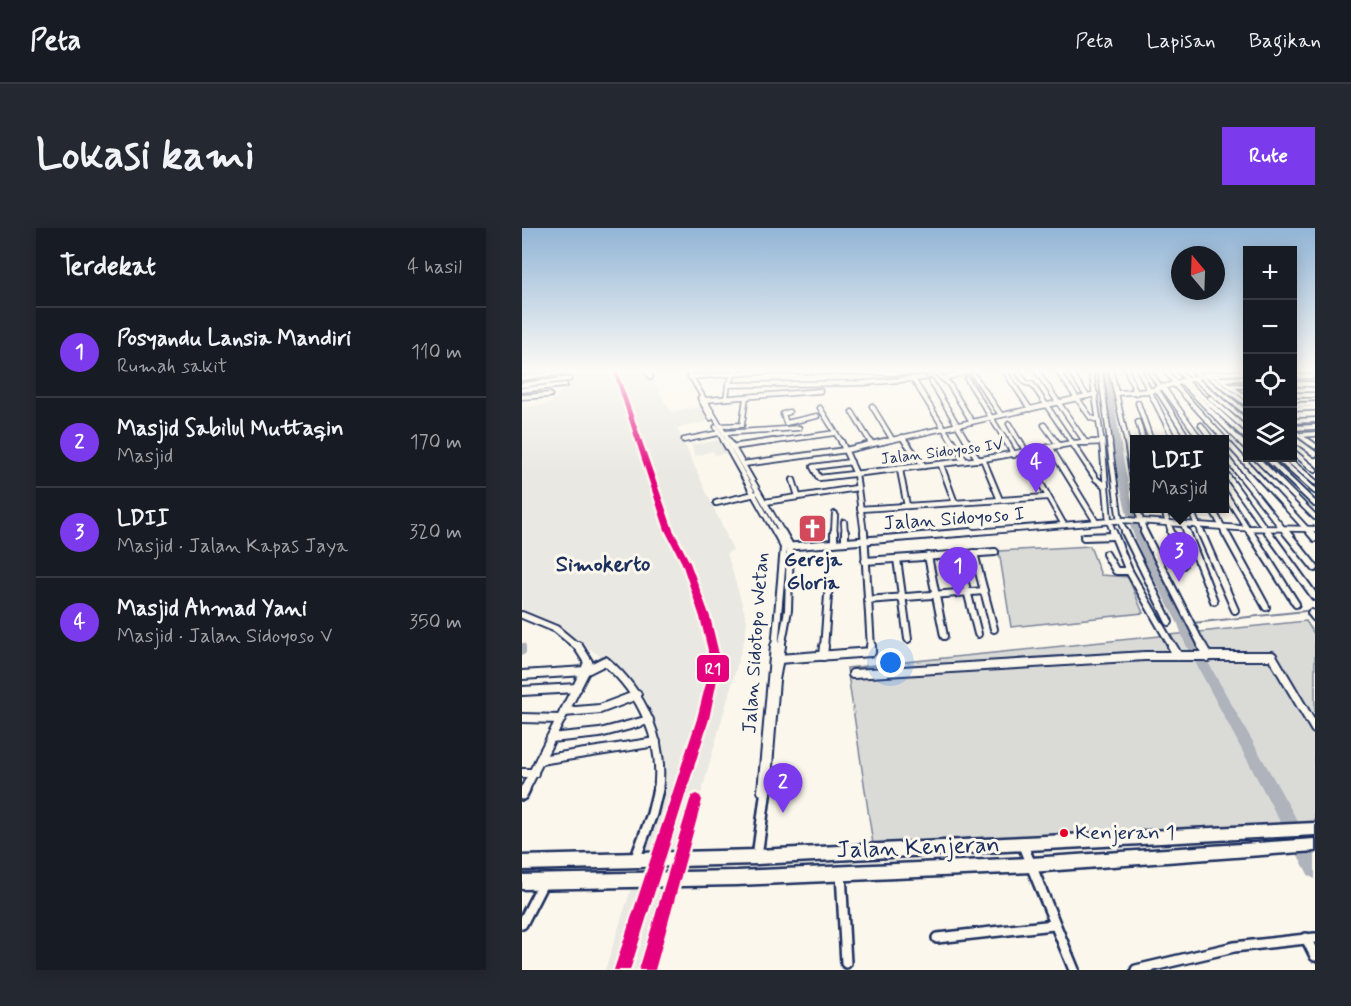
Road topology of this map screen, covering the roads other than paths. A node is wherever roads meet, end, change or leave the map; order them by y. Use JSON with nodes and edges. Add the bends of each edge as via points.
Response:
{"nodes":[{"id":1,"x":705,"y":405,"type":"edge"},
{"id":2,"x":708,"y":405,"type":"edge"},
{"id":3,"x":745,"y":405,"type":"edge"},
{"id":4,"x":928,"y":405,"type":"edge"},
{"id":5,"x":946,"y":405,"type":"edge"},
{"id":6,"x":961,"y":405,"type":"edge"},
{"id":7,"x":985,"y":405,"type":"edge"},
{"id":8,"x":994,"y":405,"type":"edge"},
{"id":9,"x":1027,"y":405,"type":"edge"},
{"id":10,"x":1052,"y":405,"type":"edge"},
{"id":11,"x":1060,"y":405,"type":"edge"},
{"id":12,"x":1082,"y":405,"type":"edge"},
{"id":13,"x":1097,"y":405,"type":"edge"},
{"id":14,"x":1105,"y":405,"type":"edge"},
{"id":15,"x":1119,"y":405,"type":"edge"},
{"id":16,"x":1139,"y":405,"type":"edge"},
{"id":17,"x":1156,"y":405,"type":"edge"},
{"id":18,"x":1169,"y":405,"type":"edge"},
{"id":19,"x":1173,"y":405,"type":"edge"},
{"id":20,"x":1194,"y":405,"type":"edge"},
{"id":21,"x":1209,"y":405,"type":"edge"},
{"id":22,"x":1212,"y":405,"type":"edge"},
{"id":23,"x":1216,"y":405,"type":"edge"},
{"id":24,"x":1222,"y":405,"type":"edge"},
{"id":25,"x":872,"y":406,"type":"dead end"},
{"id":26,"x":1046,"y":406,"type":"junction"},
{"id":27,"x":820,"y":408,"type":"dead end"},
{"id":28,"x":1030,"y":409,"type":"junction"},
{"id":29,"x":789,"y":412,"type":"dead end"},
{"id":30,"x":852,"y":412,"type":"dead end"},
{"id":31,"x":1001,"y":415,"type":"junction"},
{"id":32,"x":817,"y":416,"type":"dead end"},
{"id":33,"x":993,"y":417,"type":"junction"},
{"id":34,"x":1315,"y":418,"type":"edge"},
{"id":35,"x":1243,"y":419,"type":"edge"},
{"id":36,"x":1297,"y":419,"type":"edge"},
{"id":37,"x":785,"y":420,"type":"junction"},
{"id":38,"x":1098,"y":420,"type":"junction"},
{"id":39,"x":972,"y":422,"type":"junction"},
{"id":40,"x":1138,"y":422,"type":"dead end"},
{"id":41,"x":1009,"y":424,"type":"dead end"},
{"id":42,"x":959,"y":425,"type":"junction"},
{"id":43,"x":1044,"y":425,"type":"dead end"},
{"id":44,"x":1201,"y":425,"type":"dead end"},
{"id":45,"x":720,"y":426,"type":"junction"},
{"id":46,"x":1243,"y":427,"type":"edge"},
{"id":47,"x":1315,"y":427,"type":"edge"},
{"id":48,"x":799,"y":428,"type":"dead end"},
{"id":49,"x":943,"y":428,"type":"junction"},
{"id":50,"x":786,"y":429,"type":"junction"},
{"id":51,"x":1297,"y":429,"type":"edge"},
{"id":52,"x":1297,"y":432,"type":"edge"},
{"id":53,"x":722,"y":433,"type":"junction"},
{"id":54,"x":835,"y":433,"type":"junction"},
{"id":55,"x":1243,"y":434,"type":"edge"},
{"id":56,"x":1315,"y":434,"type":"edge"},
{"id":57,"x":1142,"y":435,"type":"edge"},
{"id":58,"x":1149,"y":435,"type":"edge"},
{"id":59,"x":1171,"y":435,"type":"edge"},
{"id":60,"x":1186,"y":435,"type":"edge"},
{"id":61,"x":1197,"y":435,"type":"edge"},
{"id":62,"x":1208,"y":435,"type":"edge"},
{"id":63,"x":1221,"y":435,"type":"edge"},
{"id":64,"x":1300,"y":435,"type":"junction"},
{"id":65,"x":902,"y":437,"type":"junction"},
{"id":66,"x":790,"y":439,"type":"junction"},
{"id":67,"x":892,"y":439,"type":"junction"},
{"id":68,"x":684,"y":440,"type":"dead end"},
{"id":69,"x":1297,"y":441,"type":"edge"},
{"id":70,"x":1102,"y":442,"type":"junction"},
{"id":71,"x":1086,"y":443,"type":"junction"},
{"id":72,"x":1229,"y":443,"type":"edge"},
{"id":73,"x":1243,"y":443,"type":"edge"},
{"id":74,"x":872,"y":444,"type":"junction"},
{"id":75,"x":1073,"y":444,"type":"junction"},
{"id":76,"x":1315,"y":444,"type":"edge"},
{"id":77,"x":1059,"y":446,"type":"junction"},
{"id":78,"x":732,"y":447,"type":"junction"},
{"id":79,"x":1050,"y":447,"type":"junction"},
{"id":80,"x":846,"y":450,"type":"junction"},
{"id":81,"x":1025,"y":453,"type":"junction"},
{"id":82,"x":1297,"y":454,"type":"edge"},
{"id":83,"x":1315,"y":454,"type":"edge"},
{"id":84,"x":1014,"y":455,"type":"junction"},
{"id":85,"x":981,"y":459,"type":"junction"},
{"id":86,"x":965,"y":461,"type":"junction"},
{"id":87,"x":1229,"y":461,"type":"edge"},
{"id":88,"x":851,"y":462,"type":"junction"},
{"id":89,"x":1260,"y":462,"type":"edge"},
{"id":90,"x":1271,"y":462,"type":"edge"},
{"id":91,"x":1282,"y":462,"type":"edge"},
{"id":92,"x":1291,"y":462,"type":"edge"},
{"id":93,"x":743,"y":464,"type":"junction"},
{"id":94,"x":941,"y":465,"type":"junction"},
{"id":95,"x":924,"y":466,"type":"junction"},
{"id":96,"x":1130,"y":466,"type":"edge"},
{"id":97,"x":900,"y":470,"type":"junction"},
{"id":98,"x":1315,"y":470,"type":"edge"},
{"id":99,"x":856,"y":474,"type":"junction"},
{"id":100,"x":748,"y":477,"type":"junction"},
{"id":101,"x":1229,"y":478,"type":"edge"},
{"id":102,"x":793,"y":480,"type":"dead end"},
{"id":103,"x":1315,"y":482,"type":"edge"},
{"id":104,"x":1105,"y":486,"type":"junction"},
{"id":105,"x":857,"y":488,"type":"junction"},
{"id":106,"x":1315,"y":491,"type":"edge"},
{"id":107,"x":755,"y":494,"type":"junction"},
{"id":108,"x":798,"y":496,"type":"junction"},
{"id":109,"x":1047,"y":497,"type":"junction"},
{"id":110,"x":1000,"y":500,"type":"junction"},
{"id":111,"x":1229,"y":500,"type":"edge"},
{"id":112,"x":765,"y":502,"type":"junction"},
{"id":113,"x":716,"y":503,"type":"dead end"},
{"id":114,"x":956,"y":503,"type":"junction"},
{"id":115,"x":1315,"y":504,"type":"edge"},
{"id":116,"x":907,"y":506,"type":"junction"},
{"id":117,"x":861,"y":509,"type":"junction"},
{"id":118,"x":1137,"y":513,"type":"edge"},
{"id":119,"x":1164,"y":513,"type":"edge"},
{"id":120,"x":1179,"y":513,"type":"edge"},
{"id":121,"x":1192,"y":513,"type":"edge"},
{"id":122,"x":1215,"y":513,"type":"edge"},
{"id":123,"x":835,"y":514,"type":"dead end"},
{"id":124,"x":1315,"y":517,"type":"edge"},
{"id":125,"x":1123,"y":520,"type":"junction"},
{"id":126,"x":1109,"y":521,"type":"junction"},
{"id":127,"x":1138,"y":521,"type":"junction"},
{"id":128,"x":844,"y":522,"type":"dead end"},
{"id":129,"x":1096,"y":522,"type":"junction"},
{"id":130,"x":1167,"y":523,"type":"junction"},
{"id":131,"x":1183,"y":524,"type":"junction"},
{"id":132,"x":1064,"y":525,"type":"junction"},
{"id":133,"x":1198,"y":525,"type":"junction"},
{"id":134,"x":1224,"y":527,"type":"junction"},
{"id":135,"x":1246,"y":528,"type":"junction"},
{"id":136,"x":1265,"y":528,"type":"junction"},
{"id":137,"x":1284,"y":529,"type":"junction"},
{"id":138,"x":1307,"y":529,"type":"junction"},
{"id":139,"x":1315,"y":529,"type":"edge"},
{"id":140,"x":1114,"y":536,"type":"junction"},
{"id":141,"x":1084,"y":537,"type":"dead end"},
{"id":142,"x":1315,"y":538,"type":"edge"},
{"id":143,"x":865,"y":540,"type":"junction"},
{"id":144,"x":845,"y":542,"type":"junction"},
{"id":145,"x":834,"y":543,"type":"junction"},
{"id":146,"x":787,"y":546,"type":"junction"},
{"id":147,"x":995,"y":552,"type":"dead end"},
{"id":148,"x":974,"y":553,"type":"junction"},
{"id":149,"x":1106,"y":554,"type":"dead end"},
{"id":150,"x":958,"y":555,"type":"junction"},
{"id":151,"x":928,"y":556,"type":"junction"},
{"id":152,"x":897,"y":559,"type":"junction"},
{"id":153,"x":865,"y":561,"type":"junction"},
{"id":154,"x":1183,"y":565,"type":"dead end"},
{"id":155,"x":1315,"y":568,"type":"edge"},
{"id":156,"x":1129,"y":571,"type":"junction"},
{"id":157,"x":830,"y":582,"type":"dead end"},
{"id":158,"x":984,"y":591,"type":"junction"},
{"id":159,"x":968,"y":593,"type":"junction"},
{"id":160,"x":935,"y":595,"type":"junction"},
{"id":161,"x":1315,"y":597,"type":"edge"},
{"id":162,"x":903,"y":598,"type":"junction"},
{"id":163,"x":867,"y":600,"type":"junction"},
{"id":164,"x":1214,"y":601,"type":"dead end"},
{"id":165,"x":1296,"y":604,"type":"dead end"},
{"id":166,"x":1266,"y":607,"type":"dead end"},
{"id":167,"x":1235,"y":610,"type":"dead end"},
{"id":168,"x":522,"y":615,"type":"edge"},
{"id":169,"x":1169,"y":621,"type":"dead end"},
{"id":170,"x":994,"y":629,"type":"dead end"},
{"id":171,"x":978,"y":634,"type":"dead end"},
{"id":172,"x":944,"y":636,"type":"dead end"},
{"id":173,"x":908,"y":639,"type":"dead end"},
{"id":174,"x":824,"y":656,"type":"junction"},
{"id":175,"x":1178,"y":656,"type":"junction"},
{"id":176,"x":1205,"y":657,"type":"junction"},
{"id":177,"x":779,"y":659,"type":"junction"},
{"id":178,"x":585,"y":671,"type":"junction"},
{"id":179,"x":853,"y":674,"type":"dead end"},
{"id":180,"x":522,"y":675,"type":"edge"},
{"id":181,"x":576,"y":688,"type":"junction"},
{"id":182,"x":522,"y":691,"type":"edge"},
{"id":183,"x":637,"y":695,"type":"junction"},
{"id":184,"x":563,"y":715,"type":"junction"},
{"id":185,"x":522,"y":718,"type":"edge"},
{"id":186,"x":649,"y":720,"type":"junction"},
{"id":187,"x":1315,"y":729,"type":"edge"},
{"id":188,"x":551,"y":738,"type":"junction"},
{"id":189,"x":656,"y":741,"type":"junction"},
{"id":190,"x":540,"y":760,"type":"junction"},
{"id":191,"x":522,"y":773,"type":"edge"},
{"id":192,"x":534,"y":773,"type":"junction"},
{"id":193,"x":522,"y":795,"type":"edge"},
{"id":194,"x":763,"y":801,"type":"junction"},
{"id":195,"x":1315,"y":829,"type":"edge"},
{"id":196,"x":1246,"y":833,"type":"junction"},
{"id":197,"x":1022,"y":843,"type":"junction"},
{"id":198,"x":1304,"y":846,"type":"edge"},
{"id":199,"x":1254,"y":849,"type":"junction"},
{"id":200,"x":757,"y":857,"type":"junction"},
{"id":201,"x":635,"y":861,"type":"junction"},
{"id":202,"x":522,"y":863,"type":"edge"},
{"id":203,"x":1031,"y":865,"type":"junction"},
{"id":204,"x":841,"y":873,"type":"junction"},
{"id":205,"x":671,"y":880,"type":"junction"},
{"id":206,"x":522,"y":882,"type":"edge"},
{"id":207,"x":543,"y":883,"type":"junction"},
{"id":208,"x":522,"y":924,"type":"edge"},
{"id":209,"x":1054,"y":925,"type":"junction"},
{"id":210,"x":937,"y":938,"type":"dead end"},
{"id":211,"x":1311,"y":938,"type":"edge"},
{"id":212,"x":1315,"y":956,"type":"edge"},
{"id":213,"x":846,"y":963,"type":"dead end"},
{"id":214,"x":1162,"y":967,"type":"edge"},
{"id":215,"x":644,"y":970,"type":"edge"},
{"id":216,"x":1074,"y":970,"type":"edge"},
{"id":217,"x":1136,"y":970,"type":"edge"}],
"edges":[{"from":1,"to":53,"type":"street","name":"Jalan Sidotopo Wetan"},
{"from":2,"to":45,"type":"street","name":"Jalan Sidotopo Wetan"},
{"from":3,"to":45,"type":"street","via":[[742,425]]},
{"from":4,"to":49,"type":"street"},
{"from":5,"to":42,"type":"street"},
{"from":6,"to":39,"type":"street"},
{"from":7,"to":33,"type":"street"},
{"from":8,"to":31,"type":"street"},
{"from":9,"to":28,"type":"street"},
{"from":10,"to":26,"type":"street"},
{"from":11,"to":71,"type":"street"},
{"from":12,"to":38,"type":"street","via":[[1091,418]]},
{"from":13,"to":38,"type":"street"},
{"from":14,"to":125,"type":"street"},
{"from":15,"to":96,"type":"street"},
{"from":16,"to":58,"type":"street"},
{"from":17,"to":59,"type":"street"},
{"from":18,"to":60,"type":"street"},
{"from":19,"to":61,"type":"street"},
{"from":20,"to":63,"type":"street"},
{"from":21,"to":73,"type":"street"},
{"from":22,"to":55,"type":"street"},
{"from":23,"to":46,"type":"street"},
{"from":24,"to":35,"type":"street"},
{"from":25,"to":67,"type":"street"},
{"from":26,"to":28,"type":"street"},
{"from":26,"to":75,"type":"street"},
{"from":27,"to":54,"type":"street"},
{"from":28,"to":31,"type":"street"},
{"from":29,"to":37,"type":"street","via":[[783,414]]},
{"from":30,"to":74,"type":"street"},
{"from":31,"to":33,"type":"street"},
{"from":32,"to":37,"type":"street"},
{"from":33,"to":39,"type":"street"},
{"from":33,"to":84,"type":"street"},
{"from":34,"to":36,"type":"street"},
{"from":37,"to":50,"type":"street"},
{"from":38,"to":70,"type":"street"},
{"from":39,"to":42,"type":"street"},
{"from":40,"to":57,"type":"street"},
{"from":41,"to":81,"type":"street"},
{"from":42,"to":49,"type":"street"},
{"from":42,"to":85,"type":"street"},
{"from":43,"to":77,"type":"street"},
{"from":44,"to":62,"type":"street"},
{"from":45,"to":53,"type":"street","name":"Jalan Sidotopo Wetan"},
{"from":47,"to":51,"type":"street"},
{"from":48,"to":50,"type":"street"},
{"from":49,"to":65,"type":"street"},
{"from":49,"to":86,"type":"street"},
{"from":50,"to":53,"type":"street"},
{"from":50,"to":66,"type":"street"},
{"from":52,"to":64,"type":"street"},
{"from":53,"to":68,"type":"street"},
{"from":53,"to":78,"type":"street","name":"Jalan Sidotopo Wetan"},
{"from":53,"to":100,"type":"street","name":"Jalan Sidotopo Wetan"},
{"from":54,"to":66,"type":"street"},
{"from":54,"to":80,"type":"street"},
{"from":56,"to":64,"type":"street"},
{"from":64,"to":76,"type":"street"},
{"from":65,"to":67,"type":"street"},
{"from":65,"to":95,"type":"street"},
{"from":66,"to":78,"type":"street"},
{"from":67,"to":74,"type":"street"},
{"from":69,"to":83,"type":"street"},
{"from":70,"to":71,"type":"street","name":"Jalan Sidoyoso IV"},
{"from":70,"to":104,"type":"street"},
{"from":71,"to":75,"type":"street","name":"Jalan Sidoyoso IV"},
{"from":72,"to":138,"type":"street"},
{"from":74,"to":80,"type":"street"},
{"from":75,"to":77,"type":"street","name":"Jalan Sidoyoso IV"},
{"from":75,"to":104,"type":"street"},
{"from":77,"to":79,"type":"street","name":"Jalan Sidoyoso IV"},
{"from":78,"to":93,"type":"street","name":"Jalan Sidotopo Wetan"},
{"from":79,"to":81,"type":"street","name":"Jalan Sidoyoso IV"},
{"from":79,"to":129,"type":"street"},
{"from":80,"to":88,"type":"street"},
{"from":80,"to":93,"type":"street"},
{"from":81,"to":84,"type":"street","name":"Jalan Sidoyoso IV"},
{"from":81,"to":109,"type":"street"},
{"from":82,"to":98,"type":"street"},
{"from":84,"to":85,"type":"street","name":"Jalan Sidoyoso IV"},
{"from":85,"to":86,"type":"street","name":"Jalan Sidoyoso IV"},
{"from":85,"to":110,"type":"street"},
{"from":86,"to":94,"type":"street","name":"Jalan Sidoyoso IV"},
{"from":87,"to":137,"type":"street"},
{"from":88,"to":99,"type":"street"},
{"from":88,"to":99,"type":"street","name":"Jalan Sidoyoso IV","via":[[813,467],[819,478]]},
{"from":89,"to":124,"type":"street"},
{"from":90,"to":115,"type":"street"},
{"from":91,"to":106,"type":"street"},
{"from":92,"to":103,"type":"street"},
{"from":93,"to":100,"type":"street","name":"Jalan Sidotopo Wetan"},
{"from":94,"to":95,"type":"street","name":"Jalan Sidoyoso IV"},
{"from":94,"to":114,"type":"street"},
{"from":95,"to":97,"type":"street","name":"Jalan Sidoyoso IV"},
{"from":97,"to":99,"type":"street","name":"Jalan Sidoyoso IV"},
{"from":97,"to":116,"type":"street"},
{"from":99,"to":105,"type":"street"},
{"from":100,"to":107,"type":"street","name":"Jalan Sidotopo Wetan"},
{"from":100,"to":112,"type":"street","name":"Jalan Sidotopo Wetan"},
{"from":101,"to":136,"type":"street"},
{"from":102,"to":108,"type":"street"},
{"from":104,"to":126,"type":"street"},
{"from":105,"to":108,"type":"street"},
{"from":105,"to":117,"type":"street"},
{"from":107,"to":113,"type":"street"},
{"from":107,"to":146,"type":"street","name":"Jalan Sidotopo Wetan"},
{"from":108,"to":112,"type":"street"},
{"from":109,"to":110,"type":"street"},
{"from":109,"to":132,"type":"street"},
{"from":110,"to":114,"type":"street"},
{"from":111,"to":135,"type":"street"},
{"from":112,"to":146,"type":"street","name":"Jalan Sidotopo Wetan"},
{"from":114,"to":116,"type":"street"},
{"from":116,"to":117,"type":"street"},
{"from":117,"to":143,"type":"street"},
{"from":118,"to":127,"type":"street"},
{"from":119,"to":130,"type":"street"},
{"from":120,"to":131,"type":"street"},
{"from":121,"to":133,"type":"street"},
{"from":122,"to":134,"type":"street"},
{"from":123,"to":145,"type":"street"},
{"from":125,"to":126,"type":"street","name":"Jalan Sidoyoso I"},
{"from":125,"to":127,"type":"street","name":"Jalan Sidoyoso I"},
{"from":125,"to":169,"type":"street"},
{"from":126,"to":129,"type":"street","name":"Jalan Sidoyoso I"},
{"from":126,"to":140,"type":"street"},
{"from":127,"to":130,"type":"street","name":"Jalan Sidoyoso I"},
{"from":127,"to":176,"type":"street"},
{"from":128,"to":144,"type":"street"},
{"from":129,"to":132,"type":"street","name":"Jalan Sidoyoso I"},
{"from":130,"to":131,"type":"street","name":"Jalan Sidoyoso I"},
{"from":130,"to":154,"type":"street"},
{"from":131,"to":133,"type":"street","name":"Jalan Sidoyoso I"},
{"from":131,"to":164,"type":"street"},
{"from":132,"to":143,"type":"street","name":"Jalan Sidoyoso I"},
{"from":133,"to":134,"type":"street","name":"Jalan Sidoyoso I"},
{"from":133,"to":167,"type":"street"},
{"from":134,"to":135,"type":"street","name":"Jalan Sidoyoso I"},
{"from":134,"to":166,"type":"street"},
{"from":135,"to":136,"type":"street","name":"Jalan Sidoyoso I"},
{"from":135,"to":165,"type":"street"},
{"from":136,"to":137,"type":"street","name":"Jalan Sidoyoso I"},
{"from":136,"to":161,"type":"street"},
{"from":137,"to":138,"type":"street","name":"Jalan Sidoyoso I"},
{"from":137,"to":155,"type":"street"},
{"from":138,"to":139,"type":"street","name":"Jalan Sidoyoso I"},
{"from":138,"to":142,"type":"street"},
{"from":140,"to":141,"type":"street"},
{"from":140,"to":156,"type":"street"},
{"from":143,"to":144,"type":"street","name":"Jalan Sidoyoso I"},
{"from":143,"to":153,"type":"street"},
{"from":144,"to":145,"type":"street","name":"Jalan Sidoyoso I"},
{"from":145,"to":146,"type":"street","name":"Jalan Sidoyoso I"},
{"from":146,"to":177,"type":"street","name":"Jalan Sidotopo Wetan","via":[[788,610]]},
{"from":146,"to":194,"type":"street","name":"Jalan Sidotopo Wetan"},
{"from":147,"to":148,"type":"street"},
{"from":148,"to":150,"type":"street"},
{"from":148,"to":158,"type":"street"},
{"from":149,"to":156,"type":"street","via":[[1116,571]]},
{"from":150,"to":151,"type":"street"},
{"from":150,"to":159,"type":"street"},
{"from":151,"to":152,"type":"street"},
{"from":151,"to":160,"type":"street"},
{"from":152,"to":153,"type":"street"},
{"from":152,"to":162,"type":"street"},
{"from":153,"to":163,"type":"street"},
{"from":156,"to":175,"type":"street"},
{"from":157,"to":174,"type":"street"},
{"from":158,"to":159,"type":"street"},
{"from":158,"to":170,"type":"street"},
{"from":159,"to":160,"type":"street"},
{"from":159,"to":171,"type":"street"},
{"from":160,"to":162,"type":"street"},
{"from":160,"to":172,"type":"street"},
{"from":162,"to":163,"type":"street"},
{"from":162,"to":173,"type":"street"},
{"from":163,"to":174,"type":"street","via":[[872,652]]},
{"from":168,"to":178,"type":"street","via":[[556,629],[576,643],[588,662]]},
{"from":174,"to":177,"type":"street"},
{"from":175,"to":176,"type":"street"},
{"from":175,"to":179,"type":"street"},
{"from":176,"to":187,"type":"street","via":[[1272,656]]},
{"from":177,"to":194,"type":"street","name":"Jalan Sidotopo Wetan"},
{"from":178,"to":180,"type":"street"},
{"from":178,"to":181,"type":"street"},
{"from":178,"to":183,"type":"street","via":[[606,662],[620,671]]},
{"from":181,"to":182,"type":"street"},
{"from":181,"to":184,"type":"street"},
{"from":183,"to":184,"type":"street","via":[[600,709]]},
{"from":183,"to":186,"type":"street"},
{"from":184,"to":185,"type":"street"},
{"from":184,"to":188,"type":"street"},
{"from":186,"to":188,"type":"street","via":[[600,733]]},
{"from":186,"to":189,"type":"street"},
{"from":188,"to":190,"type":"street"},
{"from":189,"to":190,"type":"street"},
{"from":189,"to":201,"type":"street","via":[[658,797]]},
{"from":190,"to":192,"type":"street"},
{"from":191,"to":192,"type":"street"},
{"from":192,"to":193,"type":"street"},
{"from":194,"to":200,"type":"street","name":"Jalan Sidotopo Wetan"},
{"from":195,"to":196,"type":"highway","name":"Jalan Kenjeran"},
{"from":196,"to":197,"type":"highway","name":"Jalan Kenjeran"},
{"from":196,"to":199,"type":"highway"},
{"from":197,"to":200,"type":"highway","name":"Jalan Kenjeran"},
{"from":197,"to":203,"type":"street"},
{"from":198,"to":199,"type":"highway","name":"Jalan Kenjeran"},
{"from":199,"to":203,"type":"highway","name":"Jalan Kenjeran"},
{"from":200,"to":201,"type":"highway","name":"Jalan Kenjeran"},
{"from":201,"to":202,"type":"highway","name":"Jalan Kenjeran"},
{"from":203,"to":204,"type":"highway","name":"Jalan Kenjeran"},
{"from":203,"to":209,"type":"street"},
{"from":204,"to":205,"type":"highway","name":"Jalan Kenjeran"},
{"from":204,"to":213,"type":"street"},
{"from":205,"to":207,"type":"highway","name":"Jalan Kenjeran"},
{"from":205,"to":215,"type":"street"},
{"from":206,"to":207,"type":"highway","name":"Jalan Kenjeran"},
{"from":207,"to":208,"type":"street"},
{"from":209,"to":210,"type":"street"},
{"from":209,"to":216,"type":"street"},
{"from":211,"to":212,"type":"street"},
{"from":211,"to":214,"type":"street","via":[[1234,947]]},
{"from":214,"to":217,"type":"street"}]}
